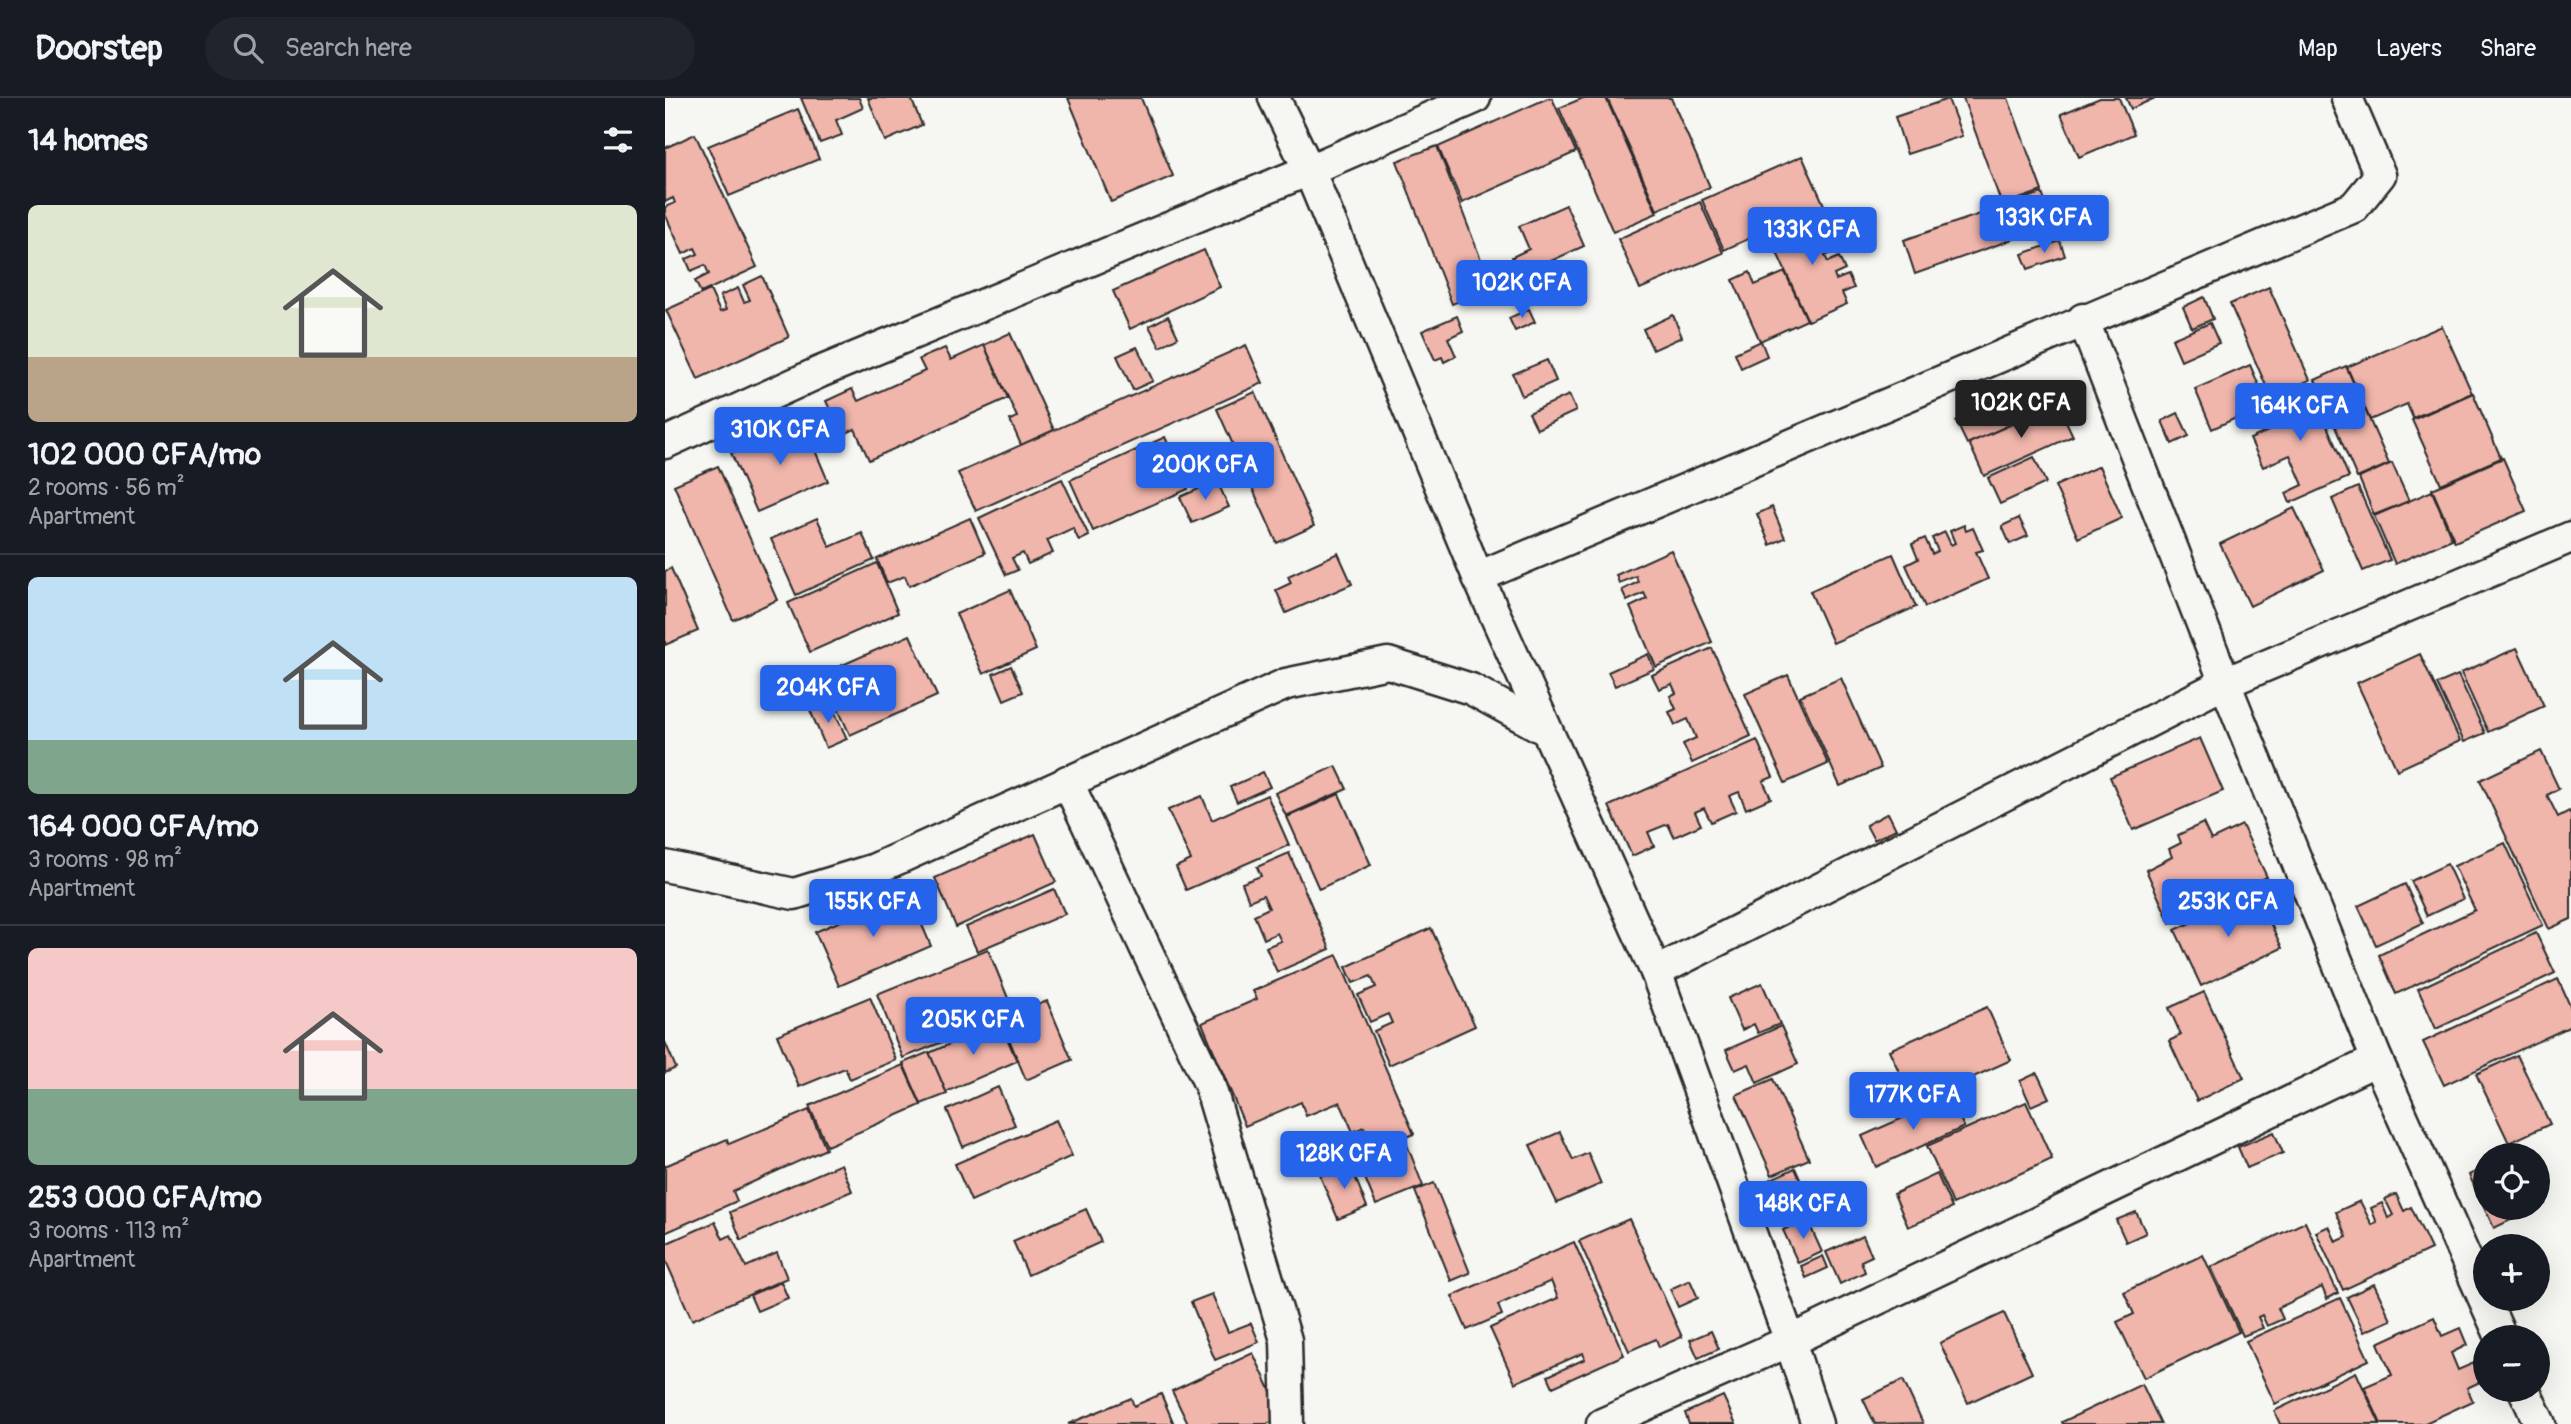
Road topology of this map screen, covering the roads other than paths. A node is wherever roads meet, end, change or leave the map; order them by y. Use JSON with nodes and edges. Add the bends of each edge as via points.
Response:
{"nodes":[{"id":1,"x":1274,"y":98,"type":"edge"},
{"id":2,"x":1475,"y":98,"type":"edge"},
{"id":3,"x":2347,"y":98,"type":"edge"},
{"id":4,"x":1309,"y":170,"type":"junction"},
{"id":5,"x":2083,"y":319,"type":"junction"},
{"id":6,"x":665,"y":443,"type":"edge"},
{"id":7,"x":2571,"y":537,"type":"edge"},
{"id":8,"x":1478,"y":577,"type":"junction"},
{"id":9,"x":2225,"y":682,"type":"junction"},
{"id":10,"x":1546,"y":730,"type":"junction"},
{"id":11,"x":1067,"y":781,"type":"junction"},
{"id":12,"x":665,"y":866,"type":"edge"},
{"id":13,"x":1655,"y":972,"type":"junction"},
{"id":14,"x":2377,"y":1059,"type":"junction"},
{"id":15,"x":2496,"y":1325,"type":"edge"},
{"id":16,"x":1790,"y":1341,"type":"junction"},
{"id":17,"x":2530,"y":1402,"type":"edge"},
{"id":18,"x":1288,"y":1424,"type":"edge"},
{"id":19,"x":1602,"y":1424,"type":"edge"},
{"id":20,"x":1817,"y":1424,"type":"edge"},
{"id":21,"x":2540,"y":1424,"type":"edge"}],
"edges":[{"from":1,"to":4,"type":"street"},
{"from":2,"to":4,"type":"street"},
{"from":3,"to":5,"type":"street","via":[[2380,175],[2354,207]]},
{"from":4,"to":6,"type":"street","via":[[832,367]]},
{"from":4,"to":8,"type":"street"},
{"from":5,"to":8,"type":"street"},
{"from":5,"to":9,"type":"street"},
{"from":7,"to":9,"type":"street"},
{"from":8,"to":10,"type":"street"},
{"from":9,"to":13,"type":"street"},
{"from":9,"to":14,"type":"street"},
{"from":10,"to":11,"type":"street","via":[[1471,689],[1388,663],[1286,684]]},
{"from":10,"to":13,"type":"street"},
{"from":11,"to":12,"type":"street","via":[[875,869],[794,894]]},
{"from":11,"to":18,"type":"street","via":[[1209,1083],[1286,1340]]},
{"from":13,"to":16,"type":"street"},
{"from":14,"to":15,"type":"street"},
{"from":14,"to":16,"type":"street"},
{"from":16,"to":19,"type":"street"},
{"from":16,"to":20,"type":"street"},
{"from":17,"to":21,"type":"street"}]}
